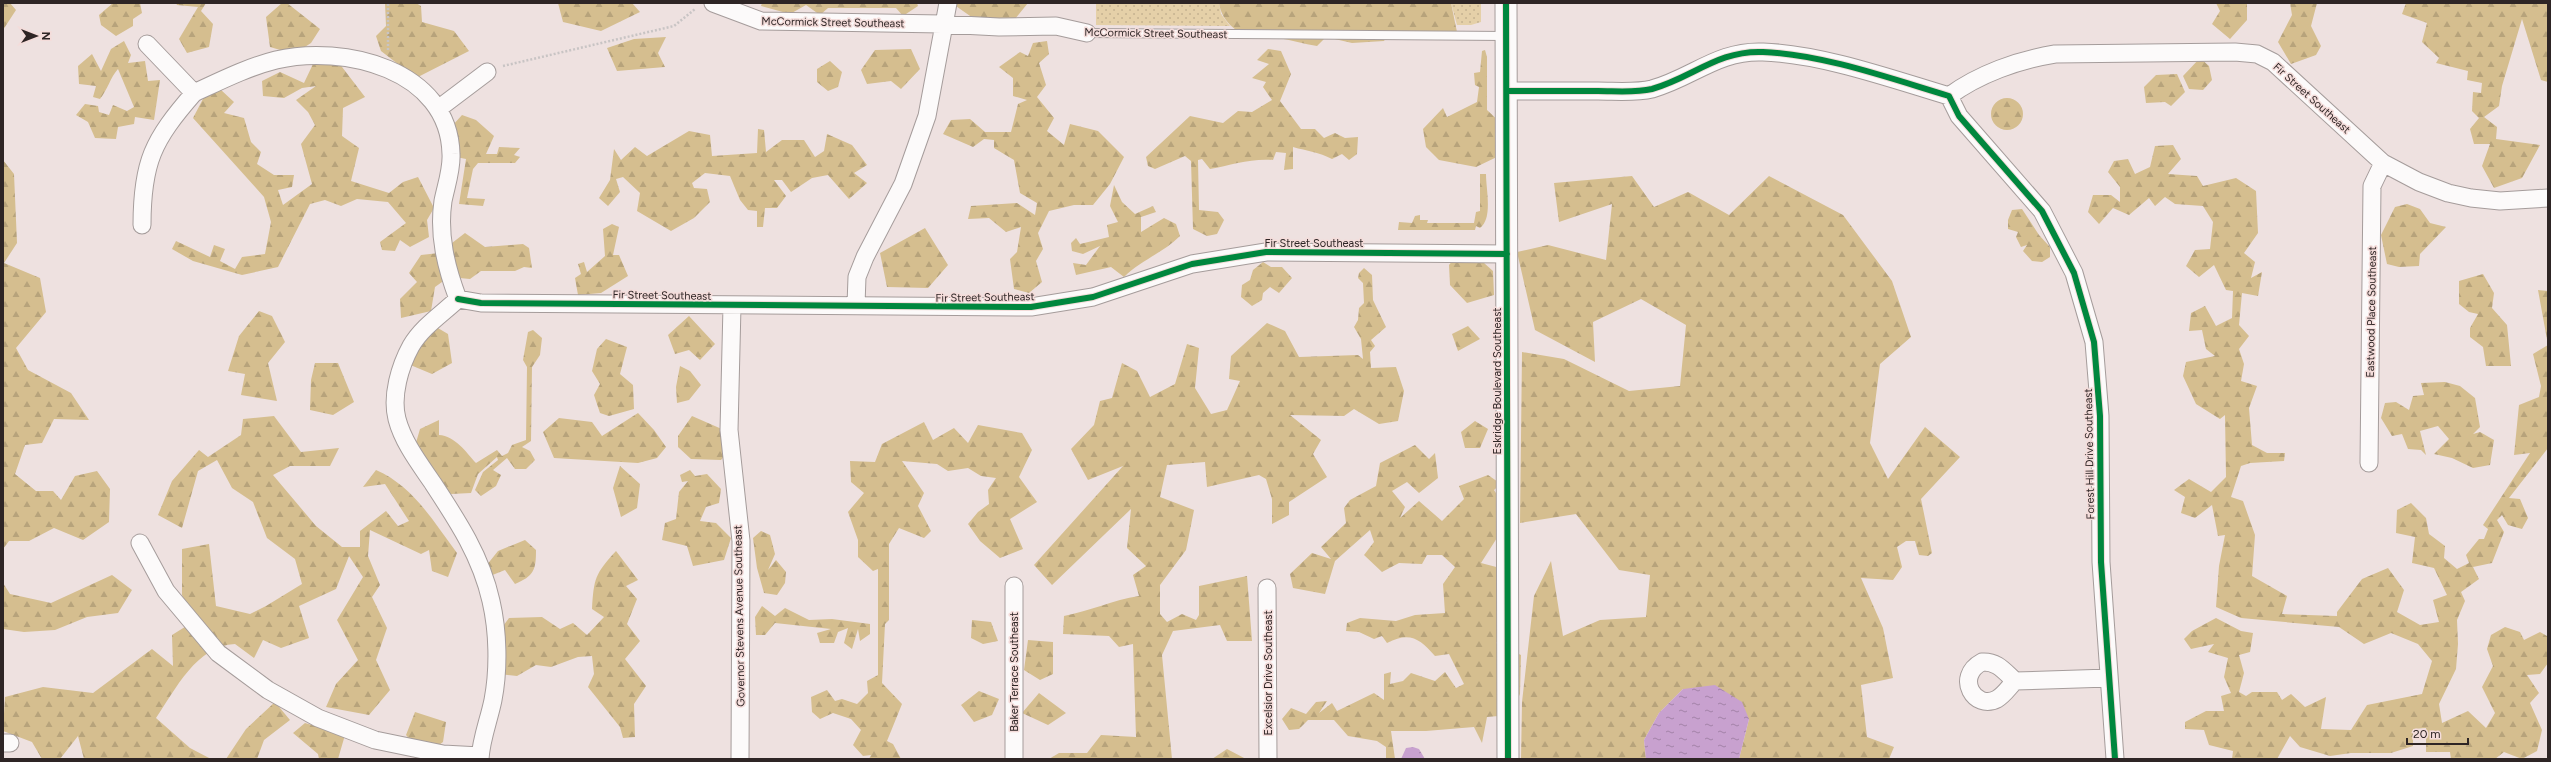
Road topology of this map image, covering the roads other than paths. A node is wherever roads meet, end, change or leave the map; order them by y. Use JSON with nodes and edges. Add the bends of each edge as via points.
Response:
{"nodes":[{"id":1,"x":948,"y":3,"type":"edge"},
{"id":2,"x":1506,"y":3,"type":"edge"},
{"id":3,"x":706,"y":5,"type":"edge"},
{"id":4,"x":942,"y":24,"type":"junction"},
{"id":5,"x":1087,"y":33,"type":"joint"},
{"id":6,"x":1507,"y":36,"type":"junction"},
{"id":7,"x":148,"y":44,"type":"dead end"},
{"id":8,"x":487,"y":72,"type":"road end"},
{"id":9,"x":1507,"y":91,"type":"junction"},
{"id":10,"x":194,"y":93,"type":"junction"},
{"id":11,"x":1949,"y":96,"type":"junction"},
{"id":12,"x":438,"y":109,"type":"junction"},
{"id":13,"x":2383,"y":164,"type":"junction"},
{"id":14,"x":2548,"y":198,"type":"edge"},
{"id":15,"x":142,"y":225,"type":"dead end"},
{"id":16,"x":1507,"y":254,"type":"junction"},
{"id":17,"x":458,"y":299,"type":"junction"},
{"id":18,"x":856,"y":305,"type":"junction"},
{"id":19,"x":732,"y":306,"type":"junction"},
{"id":20,"x":2369,"y":463,"type":"dead end"},
{"id":21,"x":140,"y":543,"type":"dead end"},
{"id":22,"x":1014,"y":586,"type":"dead end"},
{"id":23,"x":1267,"y":588,"type":"dead end"},
{"id":24,"x":2109,"y":678,"type":"junction"},
{"id":25,"x":2015,"y":681,"type":"dead end"},
{"id":26,"x":480,"y":758,"type":"edge"},
{"id":27,"x":740,"y":759,"type":"edge"},
{"id":28,"x":1014,"y":759,"type":"edge"},
{"id":29,"x":1268,"y":759,"type":"edge"},
{"id":30,"x":1508,"y":759,"type":"edge"},
{"id":31,"x":2116,"y":759,"type":"edge"}],
"edges":[{"from":1,"to":4,"type":"street"},
{"from":2,"to":6,"type":"street","name":"Eskridge Boulevard Southeast"},
{"from":3,"to":4,"type":"street","name":"McCormick Street Southeast","via":[[761,21]]},
{"from":4,"to":5,"type":"street","name":"McCormick Street Southeast","via":[[1056,26]]},
{"from":4,"to":18,"type":"street","via":[[926,116],[902,184],[857,277]]},
{"from":5,"to":6,"type":"lane","name":"McCormick Street Southeast"},
{"from":6,"to":9,"type":"street","name":"Eskridge Boulevard Southeast"},
{"from":7,"to":10,"type":"street"},
{"from":8,"to":12,"type":"street"},
{"from":9,"to":11,"type":"street","via":[[1652,89],[1672,82],[1709,62],[1738,54],[1763,52],[1840,65]]},
{"from":9,"to":16,"type":"street","name":"Eskridge Boulevard Southeast"},
{"from":10,"to":12,"type":"street","via":[[276,60],[330,54],[357,58],[388,69],[417,85]]},
{"from":10,"to":15,"type":"street","via":[[154,148],[144,176]]},
{"from":11,"to":13,"type":"street","name":"Fir Street Southeast","via":[[1968,82],[2032,58],[2055,54],[2257,54],[2273,62]]},
{"from":11,"to":24,"type":"street","name":"Forest Hill Drive Southeast","via":[[1959,116],[2042,211],[2074,273],[2094,342],[2100,416],[2100,543]]},
{"from":12,"to":17,"type":"street","via":[[446,126],[452,154],[443,204],[442,235],[448,272]]},
{"from":13,"to":14,"type":"street","name":"Fir Street Southeast","via":[[2419,182],[2471,198],[2500,201]]},
{"from":13,"to":20,"type":"street","name":"Eastwood Place Southeast","via":[[2372,186]]},
{"from":16,"to":18,"type":"street","name":"Fir Street Southeast","via":[[1266,252],[1192,264],[1093,297],[1054,305],[963,308]]},
{"from":16,"to":30,"type":"street","name":"Eskridge Boulevard Southeast"},
{"from":17,"to":19,"type":"street","name":"Fir Street Southeast","via":[[481,304]]},
{"from":17,"to":26,"type":"street","via":[[422,331],[411,346],[396,393],[397,418],[410,450],[464,531],[481,565],[491,601],[496,666],[493,699]]},
{"from":18,"to":19,"type":"street","name":"Fir Street Southeast"},
{"from":19,"to":27,"type":"street","name":"Governor Stevens Avenue Southeast","via":[[729,430],[741,541]]},
{"from":21,"to":26,"type":"street","via":[[166,591],[218,653],[268,690],[318,718],[375,740],[443,754]]},
{"from":22,"to":28,"type":"street","name":"Baker Terrace Southeast"},
{"from":23,"to":29,"type":"street","name":"Excelsior Drive Southeast"},
{"from":24,"to":25,"type":"street"},
{"from":24,"to":31,"type":"street","name":"Forest Hill Drive Southeast"}]}
